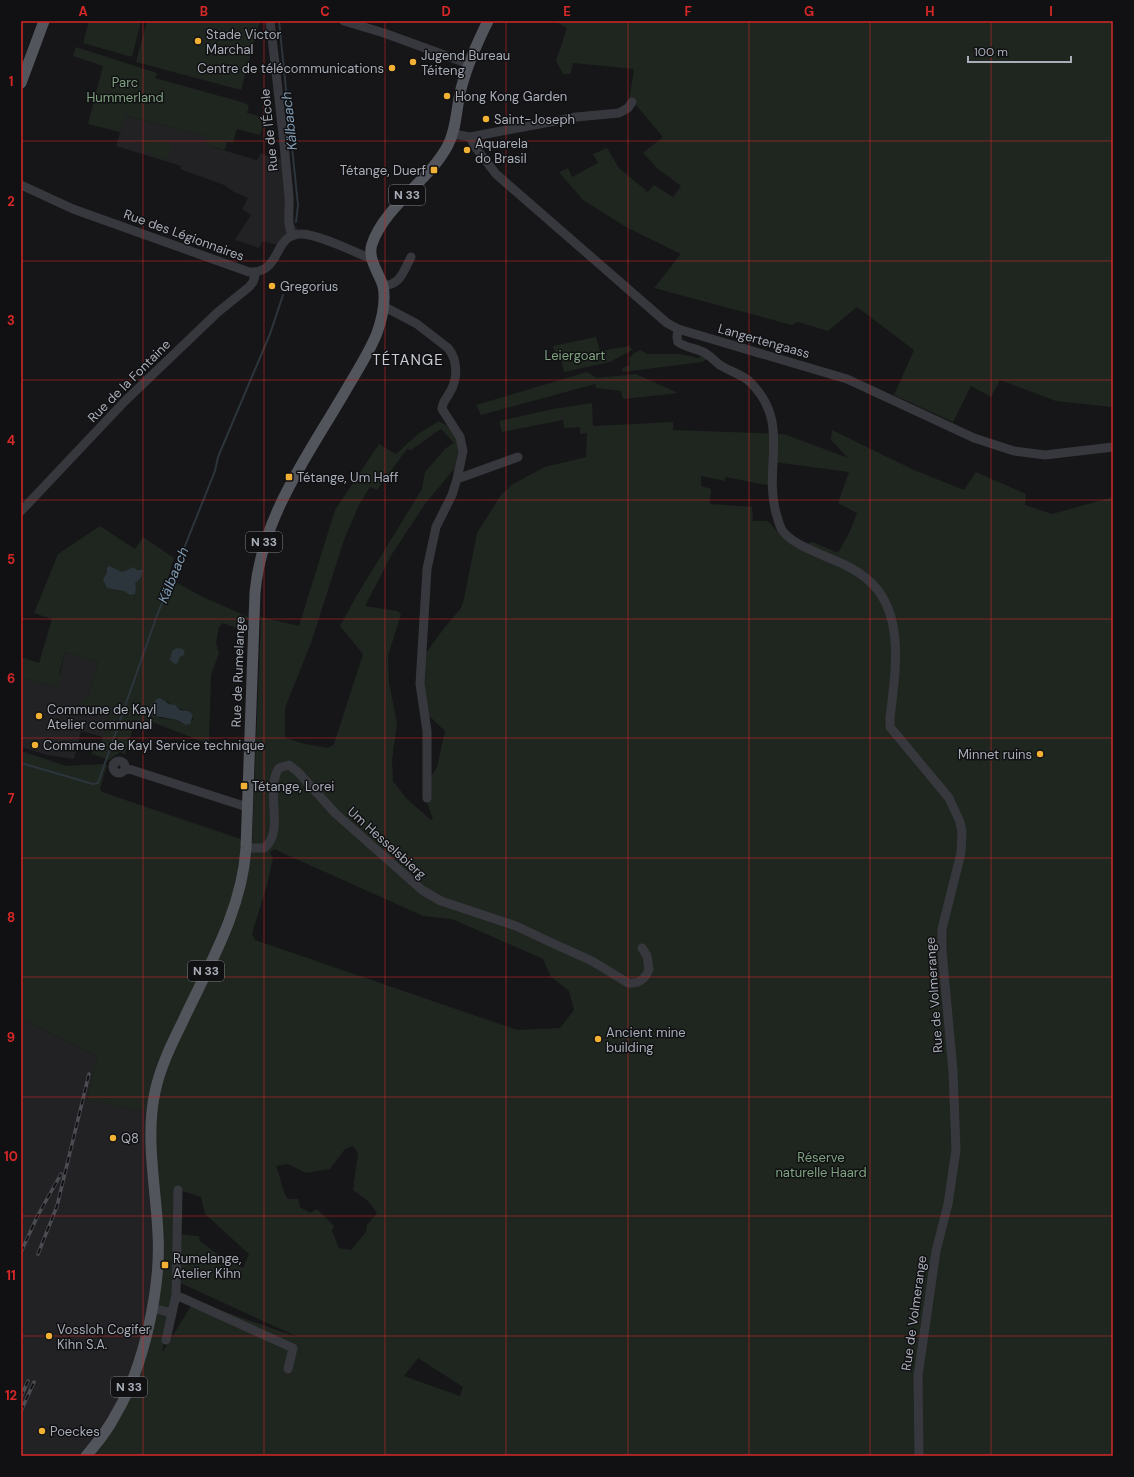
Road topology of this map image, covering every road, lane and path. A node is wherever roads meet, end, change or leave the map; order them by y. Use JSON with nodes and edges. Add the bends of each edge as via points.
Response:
{"nodes":[{"id":1,"x":44,"y":21,"type":"edge"},
{"id":2,"x":270,"y":21,"type":"edge"},
{"id":3,"x":344,"y":21,"type":"edge"},
{"id":4,"x":488,"y":21,"type":"edge"},
{"id":5,"x":469,"y":64,"type":"junction"},
{"id":6,"x":21,"y":83,"type":"edge"},
{"id":7,"x":632,"y":102,"type":"dead end"},
{"id":8,"x":453,"y":134,"type":"junction"},
{"id":9,"x":470,"y":136,"type":"junction"},
{"id":10,"x":21,"y":184,"type":"edge"},
{"id":11,"x":293,"y":236,"type":"junction"},
{"id":12,"x":411,"y":257,"type":"dead end"},
{"id":13,"x":372,"y":259,"type":"junction"},
{"id":14,"x":256,"y":272,"type":"junction"},
{"id":15,"x":382,"y":286,"type":"junction"},
{"id":16,"x":384,"y":306,"type":"junction"},
{"id":17,"x":678,"y":329,"type":"junction"},
{"id":18,"x":1113,"y":447,"type":"edge"},
{"id":19,"x":518,"y":457,"type":"dead end"},
{"id":20,"x":457,"y":479,"type":"junction"},
{"id":21,"x":21,"y":511,"type":"edge"},
{"id":22,"x":126,"y":768,"type":"dead end"},
{"id":23,"x":427,"y":798,"type":"dead end"},
{"id":24,"x":247,"y":807,"type":"junction"},
{"id":25,"x":246,"y":848,"type":"junction"},
{"id":26,"x":642,"y":948,"type":"dead end"},
{"id":27,"x":178,"y":1190,"type":"dead end"},
{"id":28,"x":176,"y":1295,"type":"junction"},
{"id":29,"x":152,"y":1308,"type":"junction"},
{"id":30,"x":172,"y":1313,"type":"junction"},
{"id":31,"x":166,"y":1340,"type":"dead end"},
{"id":32,"x":288,"y":1369,"type":"dead end"},
{"id":33,"x":86,"y":1456,"type":"edge"},
{"id":34,"x":919,"y":1456,"type":"edge"}],
"edges":[{"from":1,"to":6,"type":"main road"},
{"from":2,"to":11,"type":"street","name":"Rue de l'École","via":[[286,159],[290,208],[288,229]]},
{"from":3,"to":5,"type":"street"},
{"from":4,"to":5,"type":"main road","number":"N 33"},
{"from":5,"to":8,"type":"main road","number":"N 33","via":[[461,89]]},
{"from":7,"to":9,"type":"street","via":[[619,113],[576,117]]},
{"from":8,"to":9,"type":"street"},
{"from":8,"to":13,"type":"main road","number":"N 33","via":[[442,156],[385,220],[372,244]]},
{"from":9,"to":17,"type":"street","name":"Langertengaass","via":[[496,174],[667,323]]},
{"from":10,"to":14,"type":"street","name":"Rue des Légionnaires","via":[[73,209],[245,271]]},
{"from":11,"to":13,"type":"street","via":[[302,234],[316,237]]},
{"from":11,"to":14,"type":"street","name":"Rue des Légionnaires","via":[[280,246],[269,266]]},
{"from":12,"to":15,"type":"street","via":[[397,282],[392,286]]},
{"from":13,"to":15,"type":"main road","name":"Rue de Rumelange","number":"N 33"},
{"from":14,"to":21,"type":"street","name":"Rue de la Fontaine","via":[[249,287],[218,312],[125,401]]},
{"from":15,"to":16,"type":"main road","name":"Rue de Rumelange","number":"N 33"},
{"from":16,"to":20,"type":"street","via":[[417,324],[452,352],[456,377],[442,409],[460,437],[463,451]]},
{"from":16,"to":24,"type":"main road","name":"Rue de Rumelange","number":"N 33","via":[[376,335],[281,502],[260,555],[255,592]]},
{"from":17,"to":18,"type":"street","name":"Langertengaass","via":[[847,379],[974,438],[1014,451],[1045,455]]},
{"from":17,"to":34,"type":"street","name":"Rue de Volmerange","via":[[678,342],[705,353],[747,380],[762,396],[775,434],[773,501],[782,530],[802,545],[866,578],[879,591],[888,607],[896,660],[890,726],[949,798],[960,822],[961,853],[942,929],[953,1071],[956,1150],[948,1204],[936,1251],[918,1376]]},
{"from":19,"to":20,"type":"street"},
{"from":20,"to":23,"type":"street","via":[[436,527],[427,569],[420,684],[427,731]]},
{"from":22,"to":24,"type":"street"},
{"from":24,"to":25,"type":"main road","name":"Rue de Rumelange","number":"N 33"},
{"from":25,"to":26,"type":"street","name":"Um Hesselsbierg","via":[[264,848],[270,842],[274,820],[273,783],[279,768],[289,765],[323,802],[406,878],[435,897],[523,929],[592,961],[628,983],[642,981],[649,969],[647,956]]},
{"from":25,"to":29,"type":"main road","name":"Rue de Rumelange","number":"N 33","via":[[238,898],[169,1049],[155,1091],[152,1112],[153,1172],[158,1263]]},
{"from":27,"to":28,"type":"street"},
{"from":28,"to":30,"type":"street"},
{"from":28,"to":32,"type":"street","via":[[293,1348]]},
{"from":29,"to":30,"type":"street"},
{"from":29,"to":33,"type":"main road","number":"N 33","via":[[132,1381],[110,1425]]},
{"from":30,"to":31,"type":"street"}]}
